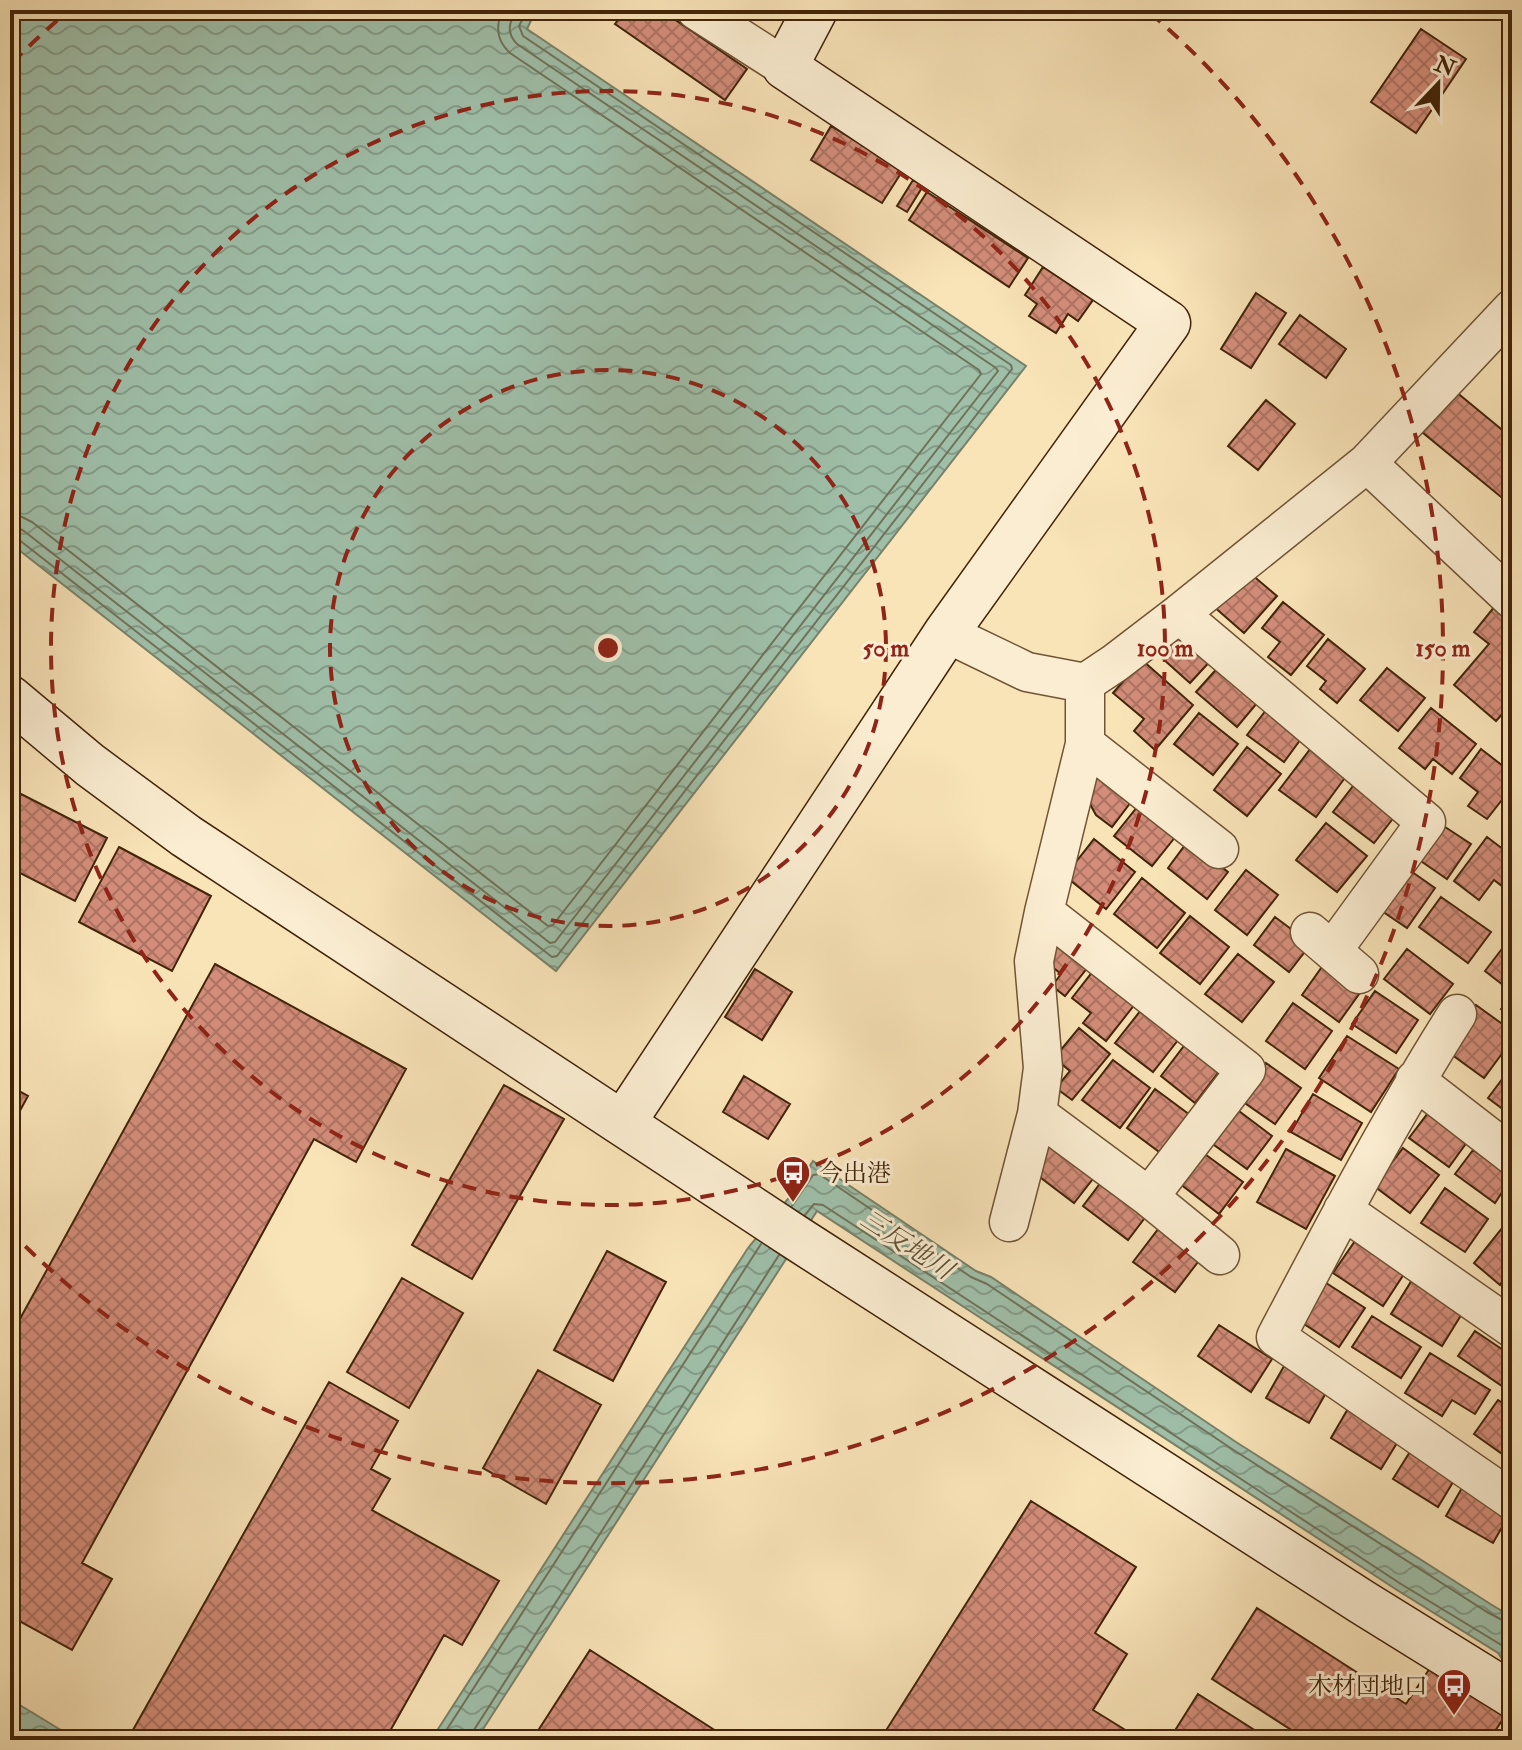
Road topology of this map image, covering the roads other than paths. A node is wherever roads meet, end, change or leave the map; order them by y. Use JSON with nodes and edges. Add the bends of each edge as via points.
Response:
{"nodes":[{"id":1,"x":696,"y":10,"type":"edge"},
{"id":2,"x":815,"y":10,"type":"edge"},
{"id":3,"x":785,"y":67,"type":"junction"},
{"id":4,"x":1512,"y":309,"type":"edge"},
{"id":5,"x":1367,"y":463,"type":"junction"},
{"id":6,"x":1512,"y":599,"type":"edge"},
{"id":7,"x":1179,"y":614,"type":"junction"},
{"id":8,"x":946,"y":633,"type":"junction"},
{"id":9,"x":1085,"y":683,"type":"junction"},
{"id":10,"x":10,"y":698,"type":"edge"},
{"id":11,"x":1085,"y":744,"type":"junction"},
{"id":12,"x":1219,"y":849,"type":"dead end"},
{"id":13,"x":1044,"y":912,"type":"junction"},
{"id":14,"x":1334,"y":952,"type":"dead end"},
{"id":15,"x":1457,"y":1014,"type":"dead end"},
{"id":16,"x":1415,"y":1080,"type":"junction"},
{"id":17,"x":1037,"y":1114,"type":"junction"},
{"id":18,"x":623,"y":1123,"type":"junction"},
{"id":19,"x":1512,"y":1155,"type":"edge"},
{"id":20,"x":1149,"y":1197,"type":"junction"},
{"id":21,"x":1343,"y":1210,"type":"junction"},
{"id":22,"x":1009,"y":1222,"type":"dead end"},
{"id":23,"x":1220,"y":1255,"type":"dead end"},
{"id":24,"x":1512,"y":1328,"type":"edge"},
{"id":25,"x":1512,"y":1500,"type":"edge"},
{"id":26,"x":1512,"y":1695,"type":"edge"}],
"edges":[{"from":1,"to":3,"type":"street"},
{"from":2,"to":3,"type":"street"},
{"from":3,"to":8,"type":"street","via":[[1168,323]]},
{"from":4,"to":5,"type":"street"},
{"from":5,"to":6,"type":"street"},
{"from":5,"to":7,"type":"street"},
{"from":7,"to":9,"type":"street"},
{"from":7,"to":14,"type":"street","via":[[1426,822]]},
{"from":8,"to":9,"type":"street","via":[[1027,672]]},
{"from":8,"to":18,"type":"street"},
{"from":9,"to":11,"type":"street"},
{"from":10,"to":18,"type":"street","via":[[186,836]]},
{"from":11,"to":12,"type":"street"},
{"from":11,"to":13,"type":"street"},
{"from":13,"to":17,"type":"street","via":[[1034,961],[1043,1068]]},
{"from":13,"to":20,"type":"street","via":[[1246,1070]]},
{"from":15,"to":16,"type":"street"},
{"from":16,"to":19,"type":"street"},
{"from":16,"to":21,"type":"street"},
{"from":17,"to":20,"type":"street"},
{"from":17,"to":22,"type":"street"},
{"from":18,"to":26,"type":"street"},
{"from":20,"to":23,"type":"street"},
{"from":21,"to":24,"type":"street"},
{"from":21,"to":25,"type":"street","via":[[1276,1337]]}]}
